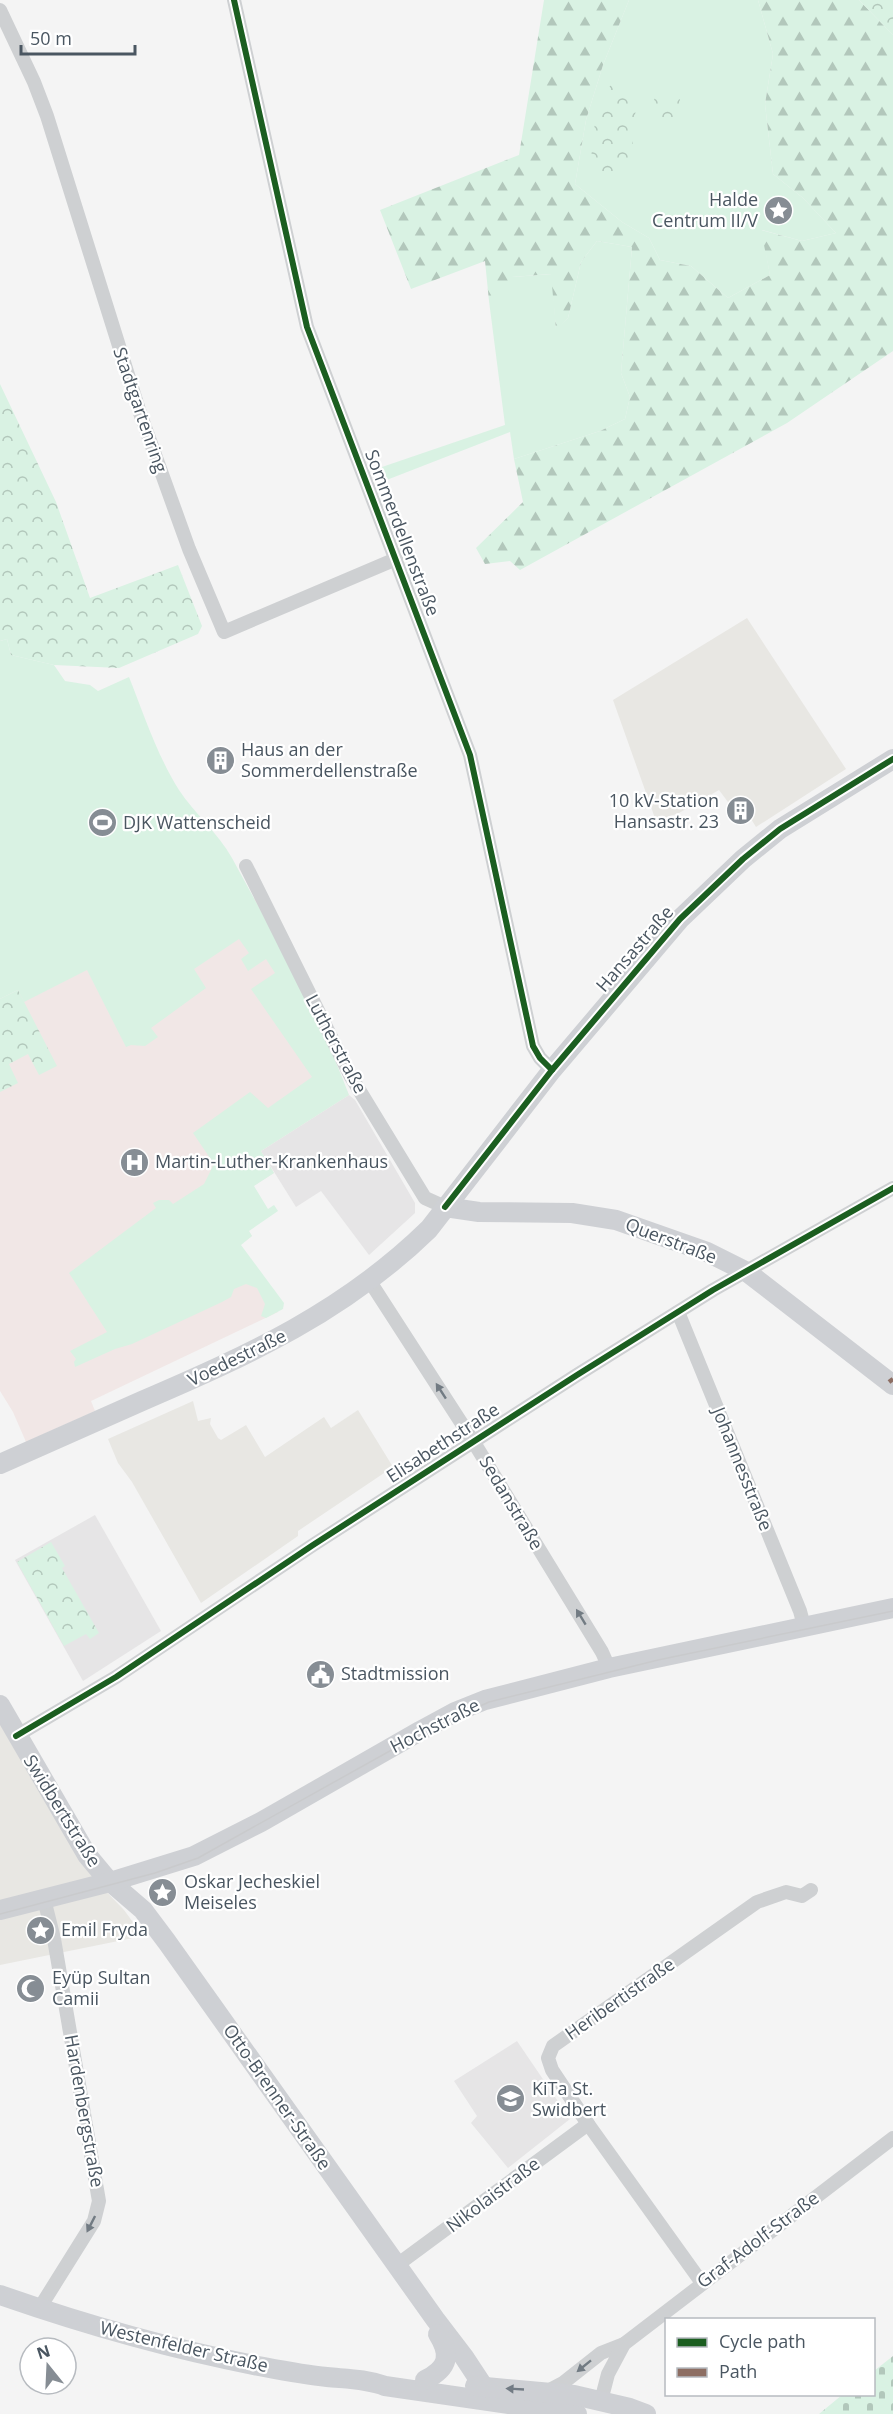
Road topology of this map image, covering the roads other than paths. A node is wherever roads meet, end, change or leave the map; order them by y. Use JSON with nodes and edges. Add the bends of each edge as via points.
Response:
{"nodes":[{"id":1,"x":234,"y":0,"type":"edge"},
{"id":2,"x":0,"y":10,"type":"edge"},
{"id":3,"x":396,"y":558,"type":"junction"},
{"id":4,"x":893,"y":759,"type":"edge"},
{"id":5,"x":246,"y":866,"type":"dead end"},
{"id":6,"x":552,"y":1070,"type":"junction"},
{"id":7,"x":893,"y":1188,"type":"edge"},
{"id":8,"x":445,"y":1207,"type":"junction"},
{"id":9,"x":747,"y":1272,"type":"junction"},
{"id":10,"x":369,"y":1280,"type":"junction"},
{"id":11,"x":678,"y":1312,"type":"junction"},
{"id":12,"x":892,"y":1382,"type":"edge"},
{"id":13,"x":473,"y":1441,"type":"junction"},
{"id":14,"x":0,"y":1464,"type":"edge"},
{"id":15,"x":893,"y":1608,"type":"edge"},
{"id":16,"x":804,"y":1626,"type":"junction"},
{"id":17,"x":609,"y":1668,"type":"junction"},
{"id":18,"x":0,"y":1705,"type":"edge"},
{"id":19,"x":16,"y":1736,"type":"junction"},
{"id":20,"x":110,"y":1882,"type":"junction"},
{"id":21,"x":810,"y":1890,"type":"dead end"},
{"id":22,"x":44,"y":1899,"type":"junction"},
{"id":23,"x":0,"y":1910,"type":"edge"},
{"id":24,"x":588,"y":2124,"type":"junction"},
{"id":25,"x":893,"y":2138,"type":"edge"},
{"id":26,"x":397,"y":2265,"type":"junction"},
{"id":27,"x":702,"y":2283,"type":"junction"},
{"id":28,"x":0,"y":2295,"type":"edge"},
{"id":29,"x":39,"y":2309,"type":"junction"},
{"id":30,"x":435,"y":2319,"type":"junction"},
{"id":31,"x":624,"y":2344,"type":"junction"},
{"id":32,"x":425,"y":2380,"type":"junction"},
{"id":33,"x":372,"y":2381,"type":"junction"},
{"id":34,"x":546,"y":2391,"type":"junction"},
{"id":35,"x":489,"y":2394,"type":"junction"},
{"id":36,"x":600,"y":2407,"type":"edge"},
{"id":37,"x":578,"y":2414,"type":"edge"},
{"id":38,"x":646,"y":2414,"type":"edge"}],
"edges":[{"from":1,"to":3,"type":"street","name":"Sommerdellenstraße","via":[[307,327]]},
{"from":2,"to":3,"type":"street","name":"Stadtgartenring","via":[[47,116],[140,413],[224,632]]},
{"from":3,"to":6,"type":"street","name":"Sommerdellenstraße","via":[[470,755],[533,1046]]},
{"from":4,"to":6,"type":"street","name":"Hansastraße","via":[[788,824],[743,859],[657,944]]},
{"from":5,"to":8,"type":"street","name":"Lutherstraße","via":[[350,1075],[425,1198]]},
{"from":6,"to":8,"type":"street","name":"Hansastraße"},
{"from":7,"to":9,"type":"street","name":"Elisabethstraße"},
{"from":8,"to":9,"type":"street","name":"Querstraße","via":[[479,1212],[572,1213],[616,1220],[707,1252]]},
{"from":8,"to":10,"type":"street","name":"Voedestraße","via":[[406,1252]]},
{"from":9,"to":11,"type":"street","name":"Elisabethstraße"},
{"from":9,"to":12,"type":"street","name":"Querstraße"},
{"from":13,"to":10,"type":"street","name":"Sedanstraße","one_way":true},
{"from":10,"to":14,"type":"street","name":"Voedestraße","via":[[324,1313],[258,1350]]},
{"from":11,"to":13,"type":"street","name":"Elisabethstraße"},
{"from":11,"to":16,"type":"street","name":"Johannesstraße"},
{"from":17,"to":13,"type":"street","name":"Sedanstraße","one_way":true},
{"from":13,"to":19,"type":"street","name":"Elisabethstraße","via":[[163,1647]]},
{"from":15,"to":16,"type":"street","name":"Hochstraße"},
{"from":16,"to":17,"type":"street","name":"Hochstraße"},
{"from":17,"to":20,"type":"street","name":"Hochstraße","via":[[467,1707],[204,1851]]},
{"from":18,"to":19,"type":"street","name":"Swidbertstraße"},
{"from":19,"to":20,"type":"street","name":"Swidbertstraße","via":[[87,1855]]},
{"from":20,"to":22,"type":"street","name":"Hochstraße"},
{"from":20,"to":26,"type":"street","name":"Otto-Brenner-Straße","via":[[143,1910]]},
{"from":21,"to":24,"type":"street","name":"Heribertistraße","via":[[802,1896],[786,1892],[758,1902],[553,2046],[548,2058],[552,2070]]},
{"from":22,"to":23,"type":"street","name":"Hochstraße"},
{"from":22,"to":29,"type":"street","name":"Hardenbergstraße","one_way":true,"via":[[99,2201],[94,2221]]},
{"from":24,"to":26,"type":"street","name":"Nikolaistraße"},
{"from":24,"to":27,"type":"street","name":"Heribertistraße"},
{"from":25,"to":27,"type":"street","name":"Graf-Adolf-Straße"},
{"from":26,"to":30,"type":"street","name":"Otto-Brenner-Straße"},
{"from":27,"to":31,"type":"street","name":"Graf-Adolf-Straße"},
{"from":28,"to":29,"type":"street","name":"Westenfelder Straße"},
{"from":29,"to":33,"type":"street","name":"Westenfelder Straße","via":[[203,2354],[310,2375]]},
{"from":30,"to":32,"type":"street","name":"Otto-Brenner-Straße","via":[[447,2352],[436,2375]]},
{"from":30,"to":35,"type":"street","name":"Otto-Brenner-Straße"},
{"from":31,"to":34,"type":"street","name":"Graf-Adolf-Straße","one_way":true,"via":[[601,2353]]},
{"from":31,"to":36,"type":"street","name":"Graf-Adolf-Straße","via":[[608,2374]]},
{"from":32,"to":33,"type":"street","name":"Westenfelder Straße","via":[[392,2375]]},
{"from":32,"to":35,"type":"street","name":"Westenfelder Straße"},
{"from":33,"to":35,"type":"street","name":"Westenfelder Straße","via":[[385,2386]]},
{"from":34,"to":35,"type":"street","name":"Westenfelder Straße","one_way":true},
{"from":34,"to":36,"type":"street","name":"Westenfelder Straße"},
{"from":35,"to":37,"type":"street","name":"Westenfelder Straße"},
{"from":36,"to":38,"type":"street","name":"Westenfelder Straße"}]}
